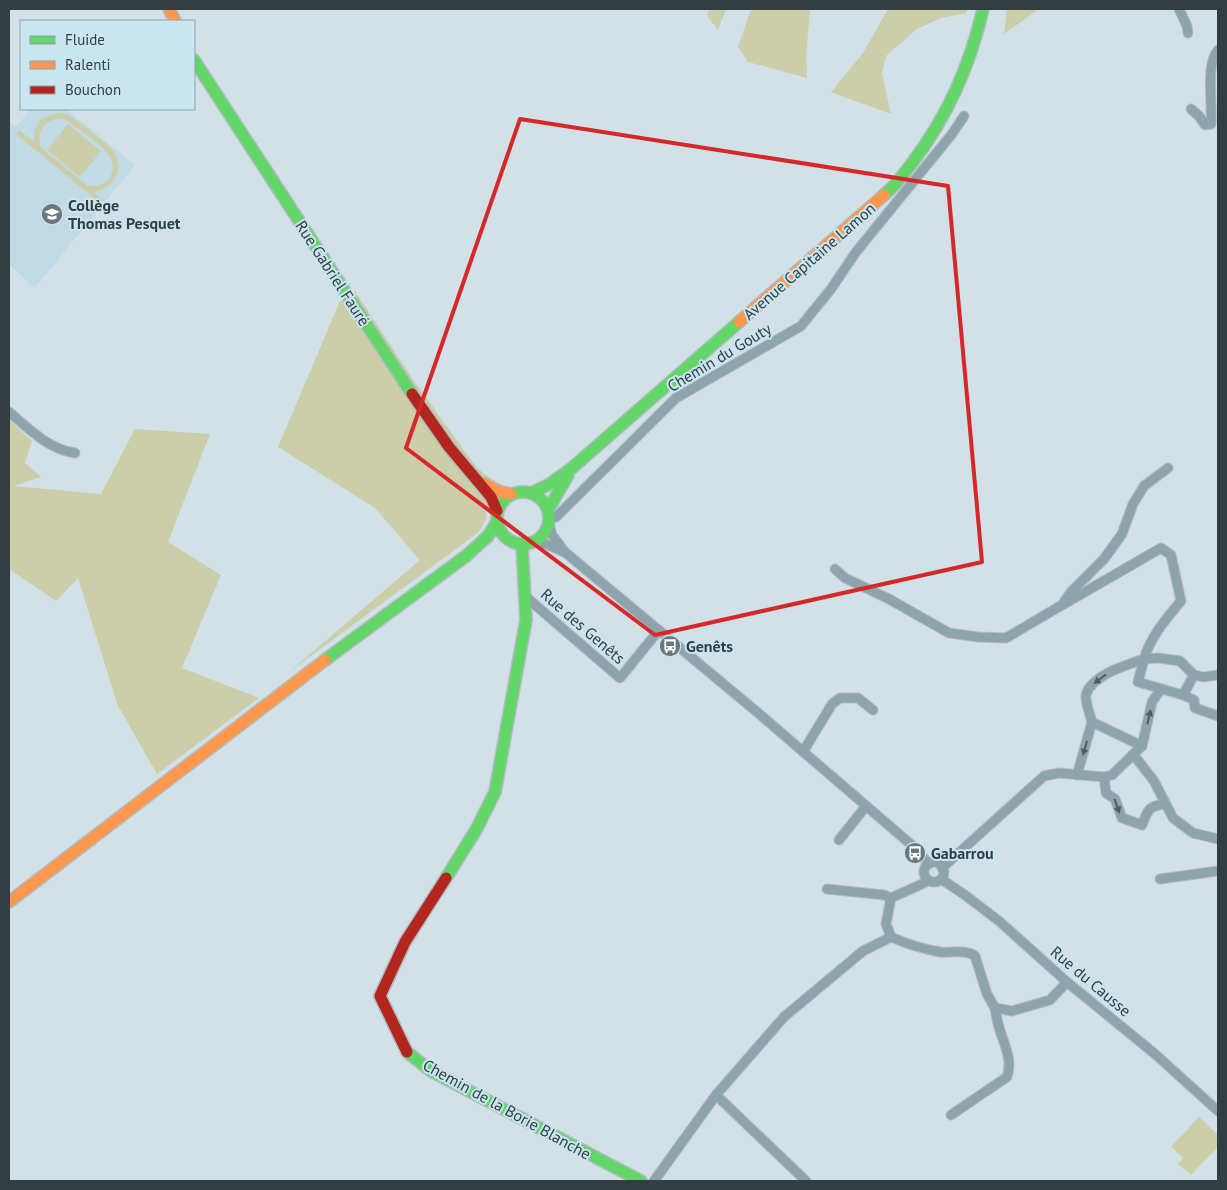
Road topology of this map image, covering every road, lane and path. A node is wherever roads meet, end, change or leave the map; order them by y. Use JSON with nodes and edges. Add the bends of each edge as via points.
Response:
{"nodes":[{"id":1,"x":168,"y":9,"type":"edge"},
{"id":2,"x":983,"y":9,"type":"edge"},
{"id":3,"x":1179,"y":9,"type":"edge"},
{"id":4,"x":174,"y":20,"type":"edge"},
{"id":5,"x":1188,"y":33,"type":"dead end"},
{"id":6,"x":1218,"y":50,"type":"edge"},
{"id":7,"x":195,"y":62,"type":"edge"},
{"id":8,"x":1191,"y":109,"type":"dead end"},
{"id":9,"x":964,"y":116,"type":"dead end"},
{"id":10,"x":9,"y":412,"type":"edge"},
{"id":11,"x":75,"y":453,"type":"dead end"},
{"id":12,"x":572,"y":468,"type":"junction"},
{"id":13,"x":1168,"y":468,"type":"dead end"},
{"id":14,"x":479,"y":481,"type":"junction"},
{"id":15,"x":530,"y":492,"type":"junction"},
{"id":16,"x":511,"y":494,"type":"junction"},
{"id":17,"x":497,"y":516,"type":"junction"},
{"id":18,"x":549,"y":517,"type":"junction"},
{"id":19,"x":534,"y":542,"type":"junction"},
{"id":20,"x":516,"y":543,"type":"junction"},
{"id":21,"x":566,"y":553,"type":"junction"},
{"id":22,"x":466,"y":556,"type":"junction"},
{"id":23,"x":835,"y":569,"type":"dead end"},
{"id":24,"x":526,"y":597,"type":"junction"},
{"id":25,"x":1062,"y":605,"type":"junction"},
{"id":26,"x":660,"y":630,"type":"junction"},
{"id":27,"x":1144,"y":659,"type":"junction"},
{"id":28,"x":1194,"y":675,"type":"junction"},
{"id":29,"x":1218,"y":675,"type":"edge"},
{"id":30,"x":1160,"y":689,"type":"junction"},
{"id":31,"x":1183,"y":695,"type":"junction"},
{"id":32,"x":873,"y":710,"type":"dead end"},
{"id":33,"x":1216,"y":713,"type":"edge"},
{"id":34,"x":1092,"y":722,"type":"junction"},
{"id":35,"x":1142,"y":746,"type":"junction"},
{"id":36,"x":803,"y":752,"type":"junction"},
{"id":37,"x":1133,"y":754,"type":"junction"},
{"id":38,"x":1077,"y":775,"type":"junction"},
{"id":39,"x":1104,"y":777,"type":"junction"},
{"id":40,"x":1164,"y":804,"type":"junction"},
{"id":41,"x":866,"y":806,"type":"junction"},
{"id":42,"x":1218,"y":839,"type":"edge"},
{"id":43,"x":839,"y":840,"type":"dead end"},
{"id":44,"x":929,"y":864,"type":"junction"},
{"id":45,"x":942,"y":868,"type":"junction"},
{"id":46,"x":1218,"y":870,"type":"edge"},
{"id":47,"x":941,"y":879,"type":"junction"},
{"id":48,"x":1160,"y":879,"type":"dead end"},
{"id":49,"x":928,"y":880,"type":"junction"},
{"id":50,"x":827,"y":889,"type":"dead end"},
{"id":51,"x":891,"y":898,"type":"junction"},
{"id":52,"x":9,"y":902,"type":"edge"},
{"id":53,"x":891,"y":937,"type":"junction"},
{"id":54,"x":1067,"y":982,"type":"junction"},
{"id":55,"x":995,"y":1008,"type":"junction"},
{"id":56,"x":716,"y":1095,"type":"junction"},
{"id":57,"x":1218,"y":1111,"type":"edge"},
{"id":58,"x":951,"y":1115,"type":"dead end"},
{"id":59,"x":640,"y":1181,"type":"edge"},
{"id":60,"x":654,"y":1181,"type":"edge"},
{"id":61,"x":806,"y":1181,"type":"edge"}],
"edges":[{"from":1,"to":4,"type":"main road"},
{"from":2,"to":12,"type":"main road","name":"Avenue Capitaine Lamon","via":[[974,48],[959,87],[933,135],[903,175],[872,207]]},
{"from":3,"to":5,"type":"street"},
{"from":6,"to":8,"type":"street","via":[[1212,66],[1211,124],[1206,125]]},
{"from":7,"to":14,"type":"main road","name":"Rue Gabriel Fauré","via":[[441,436]]},
{"from":9,"to":18,"type":"street","name":"Chemin du Gouty","via":[[801,326],[676,398],[556,517]]},
{"from":10,"to":11,"type":"street","via":[[44,441]]},
{"from":12,"to":15,"type":"main road","name":"Avenue Capitaine Lamon","via":[[550,484]]},
{"from":12,"to":18,"type":"main road","name":"Avenue Capitaine Lamon","via":[[554,497]]},
{"from":13,"to":25,"type":"street","via":[[1144,486],[1122,534]]},
{"from":14,"to":16,"type":"main road","name":"Rue Gabriel Fauré","via":[[499,492]]},
{"from":14,"to":17,"type":"main road","name":"Rue Gabriel Fauré","via":[[494,500]]},
{"from":15,"to":16,"type":"main road"},
{"from":15,"to":18,"type":"main road","via":[[544,502]]},
{"from":16,"to":17,"type":"main road","via":[[505,498]]},
{"from":17,"to":20,"type":"main road","via":[[499,529]]},
{"from":17,"to":22,"type":"main road","via":[[488,536]]},
{"from":18,"to":19,"type":"main road","via":[[541,537]]},
{"from":18,"to":21,"type":"street","via":[[552,535]]},
{"from":19,"to":20,"type":"main road"},
{"from":19,"to":21,"type":"street"},
{"from":20,"to":22,"type":"main road","via":[[496,543]]},
{"from":20,"to":24,"type":"main road","name":"Chemin de la Borie Blanche"},
{"from":21,"to":26,"type":"street"},
{"from":22,"to":52,"type":"main road","via":[[363,630]]},
{"from":23,"to":25,"type":"street","via":[[845,578],[948,633],[978,638],[1006,638]]},
{"from":24,"to":26,"type":"street","name":"Rue des Genêts","via":[[620,678]]},
{"from":24,"to":59,"type":"main road","name":"Chemin de la Borie Blanche","via":[[526,620],[495,792],[476,830],[405,942],[380,996],[406,1051],[432,1071]]},
{"from":25,"to":27,"type":"street","via":[[1161,548],[1171,555],[1181,601],[1160,626]]},
{"from":26,"to":36,"type":"street"},
{"from":27,"to":28,"type":"street","via":[[1180,662]]},
{"from":27,"to":30,"type":"street","via":[[1138,682]]},
{"from":27,"to":34,"type":"street","one_way":true,"via":[[1110,672],[1090,687],[1086,697]]},
{"from":28,"to":29,"type":"street"},
{"from":28,"to":31,"type":"street"},
{"from":30,"to":31,"type":"street"},
{"from":35,"to":30,"type":"street","one_way":true,"via":[[1152,702]]},
{"from":31,"to":33,"type":"street","via":[[1194,700],[1195,708]]},
{"from":32,"to":36,"type":"street","via":[[858,698],[840,698],[832,704]]},
{"from":34,"to":35,"type":"street"},
{"from":34,"to":38,"type":"street","one_way":true},
{"from":35,"to":37,"type":"street"},
{"from":36,"to":41,"type":"street"},
{"from":37,"to":39,"type":"street","via":[[1112,775]]},
{"from":37,"to":40,"type":"street","via":[[1154,781]]},
{"from":38,"to":39,"type":"street"},
{"from":38,"to":45,"type":"street","via":[[1059,773],[1044,776]]},
{"from":39,"to":40,"type":"street","one_way":true,"via":[[1106,793],[1115,798],[1122,818],[1142,825],[1153,805]]},
{"from":40,"to":42,"type":"street","via":[[1173,818],[1193,833]]},
{"from":41,"to":43,"type":"street"},
{"from":41,"to":44,"type":"street"},
{"from":44,"to":45,"type":"street","via":[[935,863]]},
{"from":44,"to":49,"type":"street","via":[[924,872]]},
{"from":45,"to":47,"type":"street"},
{"from":46,"to":48,"type":"street"},
{"from":47,"to":49,"type":"street","via":[[936,882]]},
{"from":47,"to":54,"type":"street","name":"Rue du Causse","via":[[999,921]]},
{"from":49,"to":51,"type":"street"},
{"from":50,"to":51,"type":"street"},
{"from":51,"to":53,"type":"street","via":[[886,924]]},
{"from":53,"to":55,"type":"street","via":[[921,948],[975,956]]},
{"from":53,"to":56,"type":"street","via":[[864,951],[784,1017]]},
{"from":54,"to":55,"type":"street","via":[[1050,1000],[1012,1011]]},
{"from":54,"to":57,"type":"street","name":"Rue du Causse"},
{"from":55,"to":58,"type":"street","via":[[1009,1058],[1007,1077]]},
{"from":56,"to":60,"type":"street"},
{"from":56,"to":61,"type":"street"}]}
